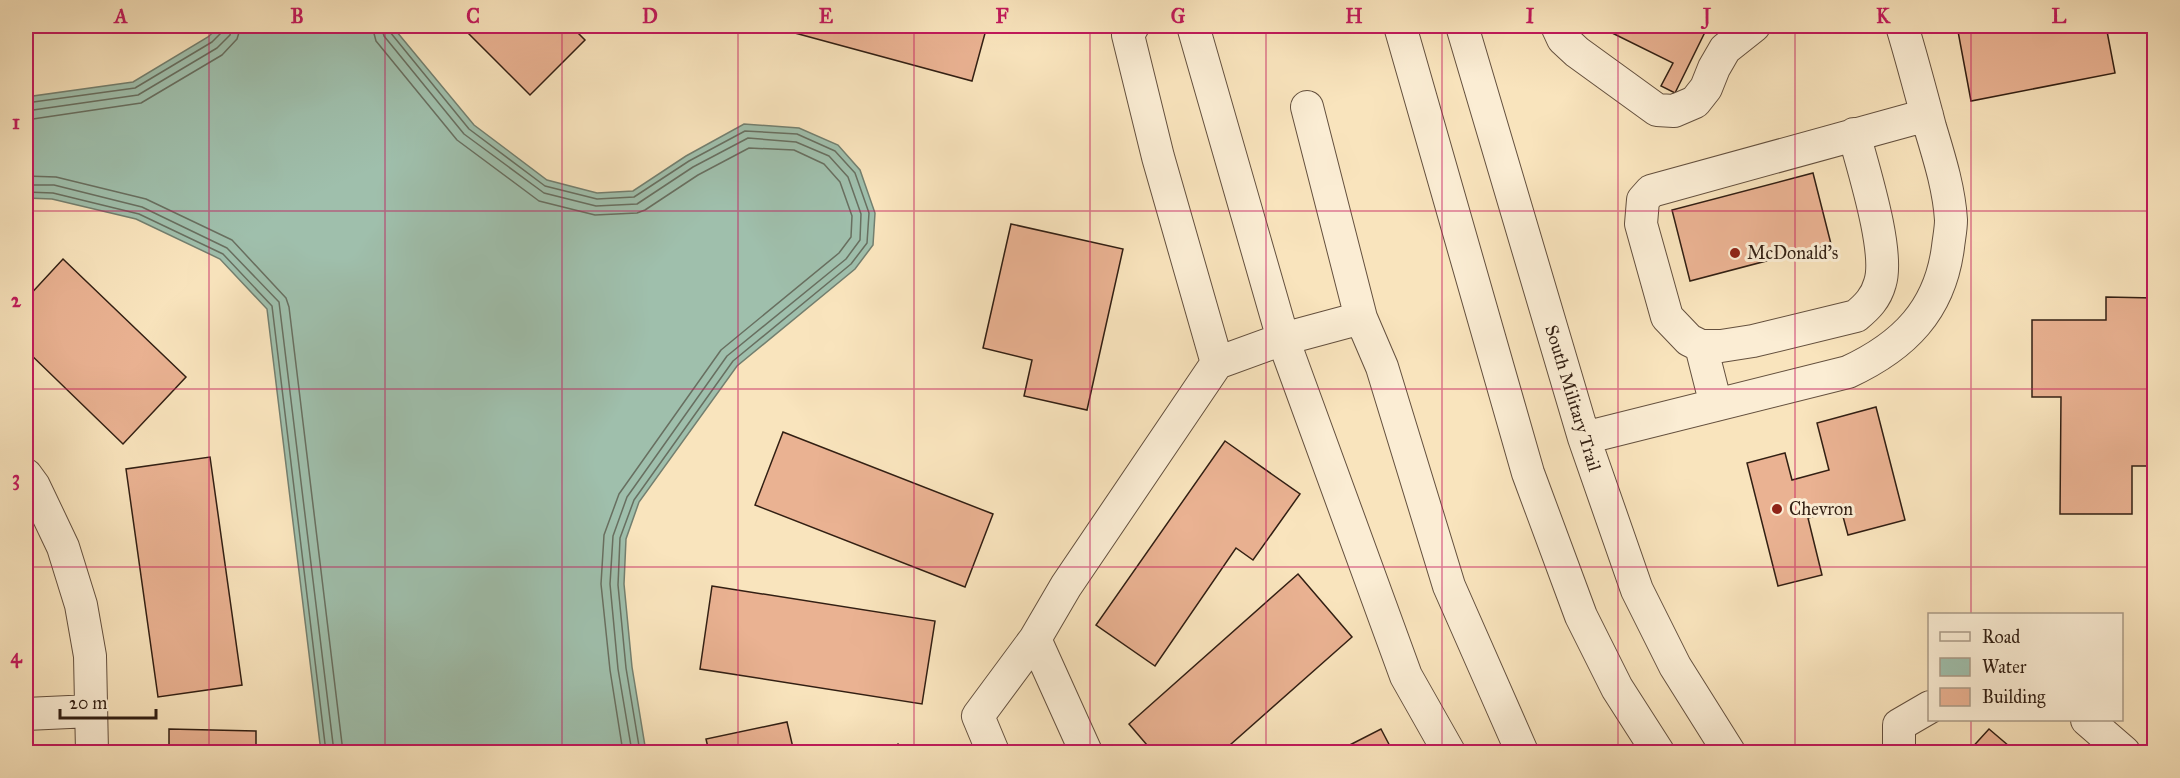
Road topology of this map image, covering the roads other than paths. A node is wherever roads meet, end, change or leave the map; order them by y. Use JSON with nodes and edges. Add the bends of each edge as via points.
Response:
{"nodes":[{"id":1,"x":1133,"y":26,"type":"edge"},
{"id":2,"x":1193,"y":26,"type":"edge"},
{"id":3,"x":1401,"y":26,"type":"edge"},
{"id":4,"x":1462,"y":26,"type":"edge"},
{"id":5,"x":1557,"y":26,"type":"edge"},
{"id":6,"x":1754,"y":26,"type":"edge"},
{"id":7,"x":1902,"y":26,"type":"edge"},
{"id":8,"x":1306,"y":107,"type":"dead end"},
{"id":9,"x":1927,"y":115,"type":"junction"},
{"id":10,"x":1854,"y":134,"type":"junction"},
{"id":11,"x":1360,"y":318,"type":"junction"},
{"id":12,"x":1283,"y":339,"type":"junction"},
{"id":13,"x":1701,"y":346,"type":"junction"},
{"id":14,"x":1217,"y":363,"type":"junction"},
{"id":15,"x":1716,"y":405,"type":"junction"},
{"id":16,"x":1584,"y":438,"type":"junction"},
{"id":17,"x":26,"y":475,"type":"edge"},
{"id":18,"x":1035,"y":639,"type":"junction"},
{"id":19,"x":1928,"y":708,"type":"edge"},
{"id":20,"x":91,"y":711,"type":"junction"},
{"id":21,"x":26,"y":714,"type":"edge"},
{"id":22,"x":2089,"y":721,"type":"edge"},
{"id":23,"x":92,"y":753,"type":"edge"},
{"id":24,"x":993,"y":753,"type":"edge"},
{"id":25,"x":1086,"y":753,"type":"edge"},
{"id":26,"x":1449,"y":753,"type":"edge"},
{"id":27,"x":1522,"y":753,"type":"edge"},
{"id":28,"x":1659,"y":753,"type":"edge"},
{"id":29,"x":1729,"y":753,"type":"edge"},
{"id":30,"x":1899,"y":753,"type":"edge"},
{"id":31,"x":2124,"y":753,"type":"edge"}],
"edges":[{"from":1,"to":14,"type":"street","via":[[1128,35],[1158,157]]},
{"from":2,"to":12,"type":"street"},
{"from":3,"to":28,"type":"street","via":[[1528,473],[1581,616],[1617,688]]},
{"from":4,"to":16,"type":"street","name":"South Military Trail"},
{"from":5,"to":6,"type":"street","via":[[1563,39],[1577,52],[1657,110],[1674,111],[1695,102],[1725,49]]},
{"from":7,"to":9,"type":"street"},
{"from":8,"to":11,"type":"street"},
{"from":9,"to":10,"type":"street"},
{"from":9,"to":15,"type":"street","via":[[1947,186],[1951,222],[1937,293],[1921,318],[1901,341],[1848,372]]},
{"from":10,"to":13,"type":"street","via":[[1882,257],[1881,282],[1868,307],[1856,316],[1764,338]]},
{"from":10,"to":13,"type":"street","via":[[1651,191],[1643,200],[1641,224],[1667,317],[1689,340]]},
{"from":11,"to":12,"type":"street"},
{"from":11,"to":27,"type":"street","via":[[1382,367],[1449,586]]},
{"from":12,"to":14,"type":"street"},
{"from":12,"to":26,"type":"street","via":[[1406,676]]},
{"from":13,"to":15,"type":"street"},
{"from":14,"to":18,"type":"street","via":[[1066,586]]},
{"from":15,"to":16,"type":"street"},
{"from":16,"to":29,"type":"street","name":"South Military Trail","via":[[1637,590],[1675,666]]},
{"from":17,"to":20,"type":"street","via":[[63,547],[81,605],[90,656]]},
{"from":18,"to":24,"type":"street","via":[[978,716]]},
{"from":18,"to":25,"type":"street"},
{"from":19,"to":30,"type":"street","via":[[1899,725]]},
{"from":20,"to":21,"type":"street"},
{"from":20,"to":23,"type":"street"},
{"from":22,"to":31,"type":"street"}]}
